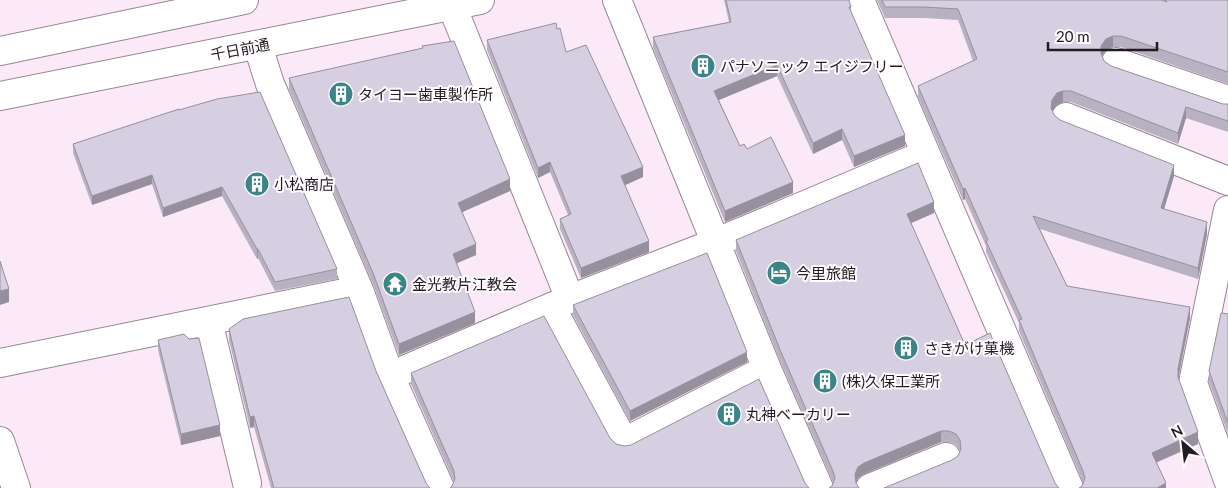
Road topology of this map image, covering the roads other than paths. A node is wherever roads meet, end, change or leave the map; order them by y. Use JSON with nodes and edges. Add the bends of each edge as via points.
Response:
{"nodes":[{"id":1,"x":239,"y":0,"type":"edge"},
{"id":2,"x":480,"y":0,"type":"edge"},
{"id":3,"x":617,"y":0,"type":"edge"},
{"id":4,"x":860,"y":0,"type":"edge"},
{"id":5,"x":452,"y":6,"type":"junction"},
{"id":6,"x":258,"y":46,"type":"junction"},
{"id":7,"x":0,"y":51,"type":"edge"},
{"id":8,"x":1116,"y":62,"type":"dead end"},
{"id":9,"x":0,"y":96,"type":"edge"},
{"id":10,"x":1228,"y":100,"type":"edge"},
{"id":11,"x":1066,"y":117,"type":"dead end"},
{"id":12,"x":926,"y":154,"type":"junction"},
{"id":13,"x":1228,"y":180,"type":"edge"},
{"id":14,"x":1228,"y":210,"type":"edge"},
{"id":15,"x":715,"y":243,"type":"junction"},
{"id":16,"x":359,"y":290,"type":"junction"},
{"id":17,"x":560,"y":303,"type":"junction"},
{"id":18,"x":208,"y":322,"type":"junction"},
{"id":19,"x":0,"y":363,"type":"edge"},
{"id":20,"x":767,"y":369,"type":"junction"},
{"id":21,"x":390,"y":376,"type":"junction"},
{"id":22,"x":0,"y":441,"type":"edge"},
{"id":23,"x":946,"y":457,"type":"dead end"},
{"id":24,"x":1228,"y":480,"type":"edge"},
{"id":25,"x":247,"y":483,"type":"dead end"},
{"id":26,"x":16,"y":488,"type":"edge"},
{"id":27,"x":440,"y":488,"type":"edge"},
{"id":28,"x":819,"y":488,"type":"edge"},
{"id":29,"x":870,"y":488,"type":"edge"},
{"id":30,"x":1069,"y":488,"type":"edge"}],
"edges":[{"from":1,"to":7,"type":"main road"},
{"from":2,"to":5,"type":"main road","name":"千日前通"},
{"from":3,"to":15,"type":"main road"},
{"from":4,"to":12,"type":"main road"},
{"from":5,"to":6,"type":"main road","name":"千日前通"},
{"from":5,"to":17,"type":"main road"},
{"from":6,"to":9,"type":"main road","name":"千日前通"},
{"from":6,"to":16,"type":"main road","via":[[270,84]]},
{"from":8,"to":10,"type":"main road"},
{"from":11,"to":13,"type":"main road"},
{"from":12,"to":15,"type":"main road"},
{"from":12,"to":30,"type":"main road"},
{"from":14,"to":24,"type":"main road","via":[[1193,383]]},
{"from":15,"to":17,"type":"main road"},
{"from":15,"to":20,"type":"main road"},
{"from":16,"to":18,"type":"main road"},
{"from":16,"to":21,"type":"main road"},
{"from":17,"to":20,"type":"main road","via":[[624,442]]},
{"from":17,"to":21,"type":"main road"},
{"from":18,"to":19,"type":"main road"},
{"from":18,"to":25,"type":"main road"},
{"from":20,"to":28,"type":"main road"},
{"from":21,"to":27,"type":"main road"},
{"from":22,"to":26,"type":"main road"},
{"from":23,"to":29,"type":"main road"}]}
